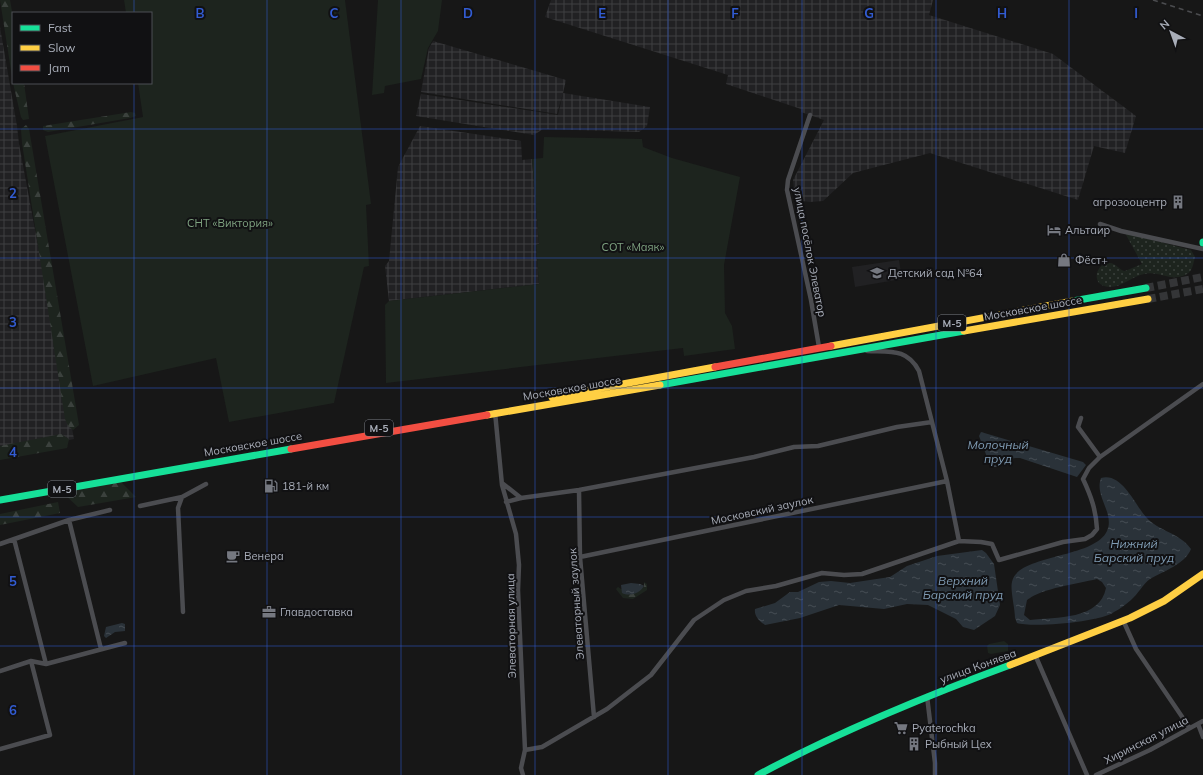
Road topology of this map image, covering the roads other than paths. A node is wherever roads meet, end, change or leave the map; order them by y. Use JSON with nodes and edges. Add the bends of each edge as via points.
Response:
{"nodes":[{"id":1,"x":810,"y":115,"type":"dead end"},
{"id":2,"x":1100,"y":224,"type":"dead end"},
{"id":3,"x":1203,"y":249,"type":"edge"},
{"id":4,"x":1146,"y":288,"type":"tunnel mouth"},
{"id":5,"x":1148,"y":299,"type":"tunnel mouth"},
{"id":6,"x":819,"y":347,"type":"junction"},
{"id":7,"x":848,"y":350,"type":"junction"},
{"id":8,"x":1203,"y":384,"type":"edge"},
{"id":9,"x":495,"y":412,"type":"junction"},
{"id":10,"x":1081,"y":418,"type":"dead end"},
{"id":11,"x":932,"y":422,"type":"junction"},
{"id":12,"x":1100,"y":457,"type":"junction"},
{"id":13,"x":947,"y":481,"type":"junction"},
{"id":14,"x":502,"y":482,"type":"junction"},
{"id":15,"x":206,"y":484,"type":"dead end"},
{"id":16,"x":579,"y":490,"type":"junction"},
{"id":17,"x":0,"y":495,"type":"edge"},
{"id":18,"x":182,"y":497,"type":"junction"},
{"id":19,"x":521,"y":498,"type":"junction"},
{"id":20,"x":0,"y":500,"type":"edge"},
{"id":21,"x":506,"y":502,"type":"junction"},
{"id":22,"x":140,"y":506,"type":"dead end"},
{"id":23,"x":110,"y":510,"type":"dead end"},
{"id":24,"x":69,"y":520,"type":"junction"},
{"id":25,"x":14,"y":539,"type":"junction"},
{"id":26,"x":959,"y":541,"type":"junction"},
{"id":27,"x":0,"y":544,"type":"edge"},
{"id":28,"x":580,"y":557,"type":"junction"},
{"id":29,"x":1203,"y":574,"type":"edge"},
{"id":30,"x":183,"y":612,"type":"dead end"},
{"id":31,"x":1123,"y":620,"type":"junction"},
{"id":32,"x":125,"y":643,"type":"dead end"},
{"id":33,"x":101,"y":649,"type":"junction"},
{"id":34,"x":1036,"y":657,"type":"junction"},
{"id":35,"x":31,"y":661,"type":"junction"},
{"id":36,"x":46,"y":664,"type":"junction"},
{"id":37,"x":0,"y":671,"type":"edge"},
{"id":38,"x":927,"y":696,"type":"junction"},
{"id":39,"x":594,"y":717,"type":"junction"},
{"id":40,"x":1203,"y":721,"type":"edge"},
{"id":41,"x":1198,"y":724,"type":"junction"},
{"id":42,"x":1190,"y":728,"type":"junction"},
{"id":43,"x":1203,"y":738,"type":"edge"},
{"id":44,"x":0,"y":749,"type":"edge"},
{"id":45,"x":525,"y":750,"type":"junction"},
{"id":46,"x":523,"y":775,"type":"edge"},
{"id":47,"x":758,"y":775,"type":"edge"},
{"id":48,"x":935,"y":775,"type":"edge"},
{"id":49,"x":1087,"y":775,"type":"edge"},
{"id":50,"x":1096,"y":775,"type":"edge"}],
"edges":[{"from":1,"to":6,"type":"street","name":"улица посёлок Элеватор","via":[[788,180],[788,190],[812,300]]},
{"from":2,"to":3,"type":"street"},
{"from":4,"to":6,"type":"main road","name":"Московское шоссе","number":"М-5"},
{"from":5,"to":7,"type":"main road","name":"Московское шоссе","number":"М-5"},
{"from":6,"to":17,"type":"main road","name":"Московское шоссе","number":"М-5"},
{"from":7,"to":9,"type":"main road","name":"Московское шоссе","number":"М-5"},
{"from":7,"to":11,"type":"street","via":[[889,352],[905,354],[912,358],[919,371]]},
{"from":8,"to":12,"type":"street"},
{"from":9,"to":14,"type":"street","name":"Элеваторная улица"},
{"from":9,"to":20,"type":"main road","name":"Московское шоссе","number":"М-5"},
{"from":10,"to":12,"type":"street","via":[[1078,427]]},
{"from":11,"to":13,"type":"street"},
{"from":11,"to":16,"type":"street","via":[[897,427],[818,446],[794,447]]},
{"from":12,"to":26,"type":"street","via":[[1089,468],[1083,480],[1096,516],[1097,529],[1092,535],[1085,539],[1063,542],[999,560],[992,544]]},
{"from":13,"to":26,"type":"street"},
{"from":13,"to":28,"type":"street","name":"Московский заулок"},
{"from":14,"to":19,"type":"street"},
{"from":14,"to":21,"type":"street","name":"Элеваторная улица"},
{"from":15,"to":18,"type":"street"},
{"from":16,"to":19,"type":"street"},
{"from":16,"to":28,"type":"street","name":"Элеваторный заулок"},
{"from":18,"to":22,"type":"street"},
{"from":18,"to":30,"type":"street","via":[[178,508]]},
{"from":19,"to":21,"type":"street"},
{"from":21,"to":45,"type":"street","name":"Элеваторная улица","via":[[516,534],[519,566]]},
{"from":23,"to":24,"type":"street"},
{"from":24,"to":25,"type":"street"},
{"from":24,"to":33,"type":"street"},
{"from":25,"to":27,"type":"street"},
{"from":25,"to":36,"type":"street"},
{"from":26,"to":39,"type":"street","via":[[862,574],[822,572],[776,586],[746,591],[724,600],[694,620],[651,674]]},
{"from":28,"to":39,"type":"street","name":"Элеваторный заулок"},
{"from":29,"to":31,"type":"main road","name":"улица Коняева","via":[[1159,604]]},
{"from":31,"to":34,"type":"main road","name":"улица Коняева"},
{"from":31,"to":42,"type":"street","via":[[1136,649]]},
{"from":32,"to":33,"type":"street"},
{"from":33,"to":36,"type":"street"},
{"from":34,"to":38,"type":"main road","name":"улица Коняева"},
{"from":34,"to":49,"type":"street"},
{"from":35,"to":36,"type":"street"},
{"from":35,"to":37,"type":"street"},
{"from":35,"to":44,"type":"street","via":[[50,735]]},
{"from":38,"to":47,"type":"main road","name":"улица Коняева","via":[[863,722]]},
{"from":38,"to":48,"type":"street"},
{"from":39,"to":45,"type":"street","via":[[542,747]]},
{"from":40,"to":41,"type":"street","name":"Хиринская улица"},
{"from":41,"to":42,"type":"street","name":"Хиринская улица"},
{"from":41,"to":43,"type":"street"},
{"from":42,"to":50,"type":"street","name":"Хиринская улица"},
{"from":45,"to":46,"type":"street","name":"Элеваторная улица","via":[[521,768]]}]}
